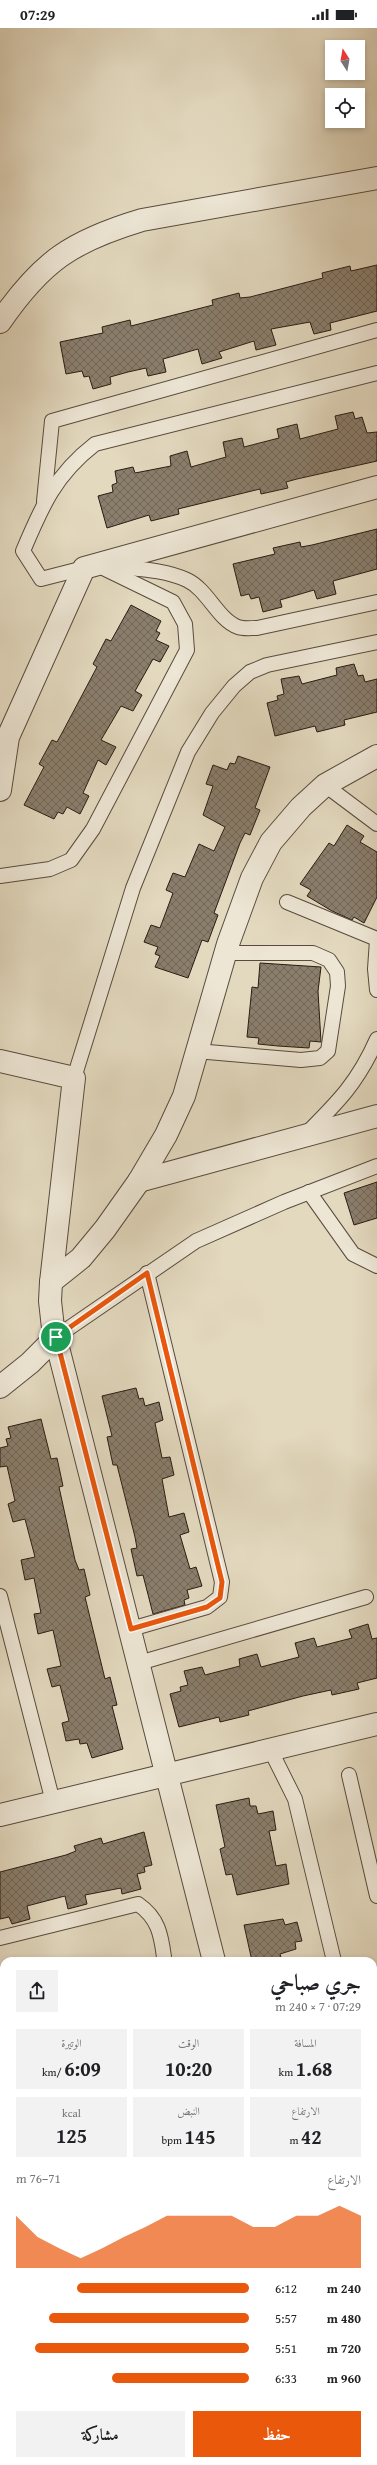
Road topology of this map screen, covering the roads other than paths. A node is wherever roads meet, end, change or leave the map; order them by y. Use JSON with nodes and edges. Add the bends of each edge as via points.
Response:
{"nodes":[{"id":1,"x":377,"y":178,"type":"edge"},
{"id":2,"x":0,"y":322,"type":"edge"},
{"id":3,"x":377,"y":330,"type":"edge"},
{"id":4,"x":377,"y":373,"type":"edge"},
{"id":5,"x":377,"y":487,"type":"edge"},
{"id":6,"x":44,"y":502,"type":"junction"},
{"id":7,"x":90,"y":566,"type":"junction"},
{"id":8,"x":377,"y":602,"type":"edge"},
{"id":9,"x":377,"y":642,"type":"edge"},
{"id":10,"x":377,"y":756,"type":"edge"},
{"id":11,"x":325,"y":786,"type":"junction"},
{"id":12,"x":0,"y":790,"type":"edge"},
{"id":13,"x":377,"y":824,"type":"edge"},
{"id":14,"x":0,"y":876,"type":"edge"},
{"id":15,"x":287,"y":902,"type":"dead end"},
{"id":16,"x":377,"y":940,"type":"edge"},
{"id":17,"x":225,"y":953,"type":"junction"},
{"id":18,"x":377,"y":990,"type":"edge"},
{"id":19,"x":377,"y":1039,"type":"edge"},
{"id":20,"x":196,"y":1051,"type":"junction"},
{"id":21,"x":0,"y":1061,"type":"edge"},
{"id":22,"x":74,"y":1078,"type":"junction"},
{"id":23,"x":377,"y":1116,"type":"edge"},
{"id":24,"x":305,"y":1136,"type":"junction"},
{"id":25,"x":377,"y":1166,"type":"edge"},
{"id":26,"x":139,"y":1181,"type":"junction"},
{"id":27,"x":309,"y":1192,"type":"junction"},
{"id":28,"x":377,"y":1266,"type":"edge"},
{"id":29,"x":147,"y":1273,"type":"junction"},
{"id":30,"x":51,"y":1282,"type":"junction"},
{"id":31,"x":56,"y":1337,"type":"junction"},
{"id":32,"x":0,"y":1387,"type":"edge"},
{"id":33,"x":0,"y":1596,"type":"edge"},
{"id":34,"x":366,"y":1597,"type":"dead end"},
{"id":35,"x":131,"y":1629,"type":"junction"},
{"id":36,"x":139,"y":1663,"type":"junction"},
{"id":37,"x":377,"y":1724,"type":"edge"},
{"id":38,"x":270,"y":1749,"type":"junction"},
{"id":39,"x":168,"y":1774,"type":"junction"},
{"id":40,"x":349,"y":1775,"type":"dead end"},
{"id":41,"x":53,"y":1802,"type":"junction"},
{"id":42,"x":0,"y":1815,"type":"edge"},
{"id":43,"x":377,"y":1896,"type":"edge"},
{"id":44,"x":0,"y":1938,"type":"edge"},
{"id":45,"x":164,"y":1957,"type":"edge"},
{"id":46,"x":213,"y":1957,"type":"edge"},
{"id":47,"x":333,"y":1957,"type":"edge"}],
"edges":[{"from":1,"to":2,"type":"street","via":[[142,220],[105,231],[72,246],[44,268],[20,293]]},
{"from":3,"to":6,"type":"lane","via":[[52,421]]},
{"from":4,"to":6,"type":"lane","via":[[95,444],[74,460]]},
{"from":5,"to":7,"type":"street"},
{"from":6,"to":7,"type":"lane","via":[[23,551],[41,580]]},
{"from":7,"to":8,"type":"lane","via":[[165,573],[187,580],[201,589],[224,616],[238,627],[257,628]]},
{"from":7,"to":12,"type":"street","via":[[8,737]]},
{"from":7,"to":14,"type":"lane","via":[[173,602],[185,624],[187,650],[93,829],[71,860],[50,869]]},
{"from":9,"to":22,"type":"lane","via":[[250,672],[234,686],[212,714],[188,752],[133,888]]},
{"from":10,"to":11,"type":"street"},
{"from":11,"to":13,"type":"lane"},
{"from":11,"to":17,"type":"street","via":[[301,807],[271,842],[252,878]]},
{"from":15,"to":16,"type":"lane"},
{"from":16,"to":18,"type":"lane"},
{"from":17,"to":20,"type":"street"},
{"from":17,"to":20,"type":"lane","via":[[313,953],[329,960],[337,972],[338,986],[328,1051],[320,1058],[301,1060]]},
{"from":19,"to":24,"type":"lane","via":[[364,1068],[346,1093]]},
{"from":20,"to":26,"type":"street","via":[[184,1096],[166,1135]]},
{"from":21,"to":22,"type":"street"},
{"from":22,"to":30,"type":"street"},
{"from":23,"to":24,"type":"street"},
{"from":24,"to":26,"type":"street"},
{"from":25,"to":27,"type":"lane"},
{"from":26,"to":30,"type":"street","via":[[81,1258]]},
{"from":27,"to":28,"type":"lane","via":[[353,1254]]},
{"from":27,"to":29,"type":"lane","via":[[196,1241]]},
{"from":29,"to":31,"type":"lane"},
{"from":29,"to":35,"type":"lane","via":[[222,1582],[220,1598],[207,1607]]},
{"from":30,"to":31,"type":"street","via":[[50,1301]]},
{"from":31,"to":32,"type":"street"},
{"from":31,"to":35,"type":"street"},
{"from":33,"to":41,"type":"lane"},
{"from":34,"to":36,"type":"lane"},
{"from":35,"to":36,"type":"street"},
{"from":36,"to":39,"type":"street"},
{"from":37,"to":38,"type":"street"},
{"from":38,"to":39,"type":"street"},
{"from":38,"to":47,"type":"lane","via":[[295,1799]]},
{"from":39,"to":41,"type":"street"},
{"from":39,"to":46,"type":"street"},
{"from":40,"to":43,"type":"lane"},
{"from":41,"to":42,"type":"street"},
{"from":44,"to":45,"type":"lane","via":[[138,1904],[150,1912],[160,1929]]}]}
